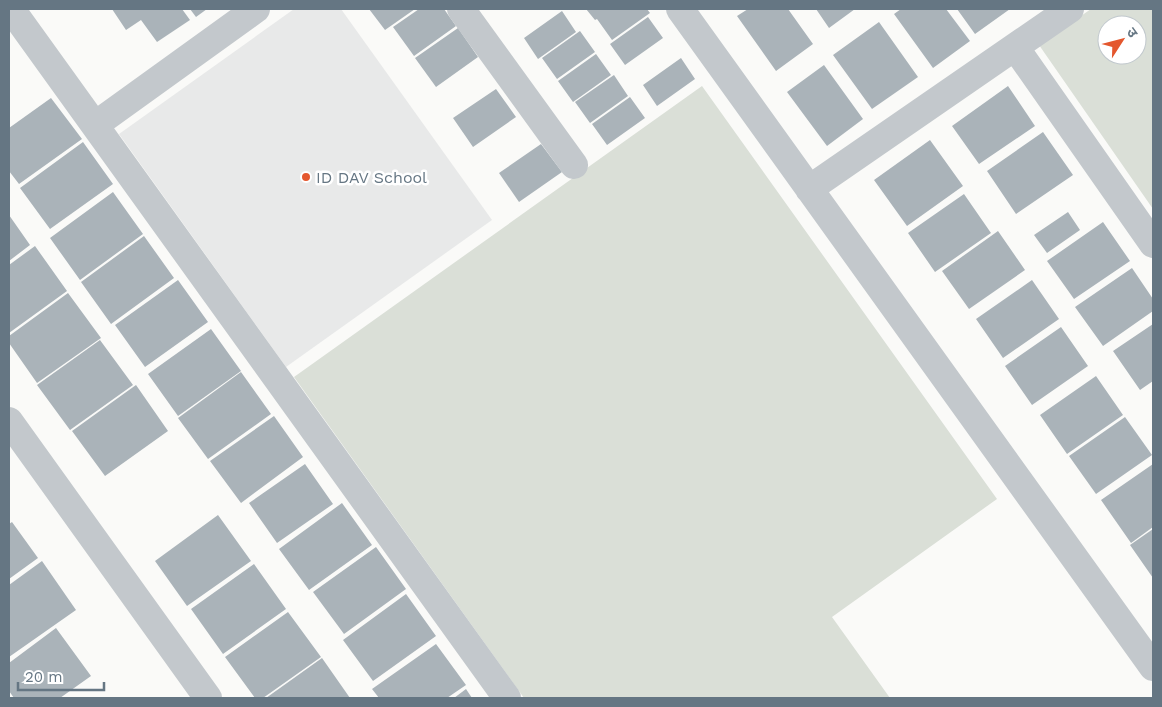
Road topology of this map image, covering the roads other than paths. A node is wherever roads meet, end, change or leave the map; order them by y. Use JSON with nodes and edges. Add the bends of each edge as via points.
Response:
{"nodes":[{"id":1,"x":11,"y":9,"type":"edge"},
{"id":2,"x":256,"y":9,"type":"edge"},
{"id":3,"x":461,"y":9,"type":"edge"},
{"id":4,"x":680,"y":9,"type":"edge"},
{"id":5,"x":1070,"y":9,"type":"edge"},
{"id":6,"x":1015,"y":47,"type":"junction"},
{"id":7,"x":95,"y":125,"type":"junction"},
{"id":8,"x":574,"y":165,"type":"dead end"},
{"id":9,"x":810,"y":189,"type":"junction"},
{"id":10,"x":1153,"y":244,"type":"edge"},
{"id":11,"x":9,"y":421,"type":"edge"},
{"id":12,"x":1153,"y":667,"type":"edge"},
{"id":13,"x":208,"y":698,"type":"edge"},
{"id":14,"x":507,"y":698,"type":"edge"}],
"edges":[{"from":1,"to":7,"type":"street"},
{"from":2,"to":7,"type":"street"},
{"from":3,"to":8,"type":"street"},
{"from":4,"to":9,"type":"street"},
{"from":5,"to":6,"type":"street"},
{"from":6,"to":9,"type":"street"},
{"from":6,"to":10,"type":"street"},
{"from":7,"to":14,"type":"street"},
{"from":9,"to":12,"type":"street"},
{"from":11,"to":13,"type":"street"}]}
